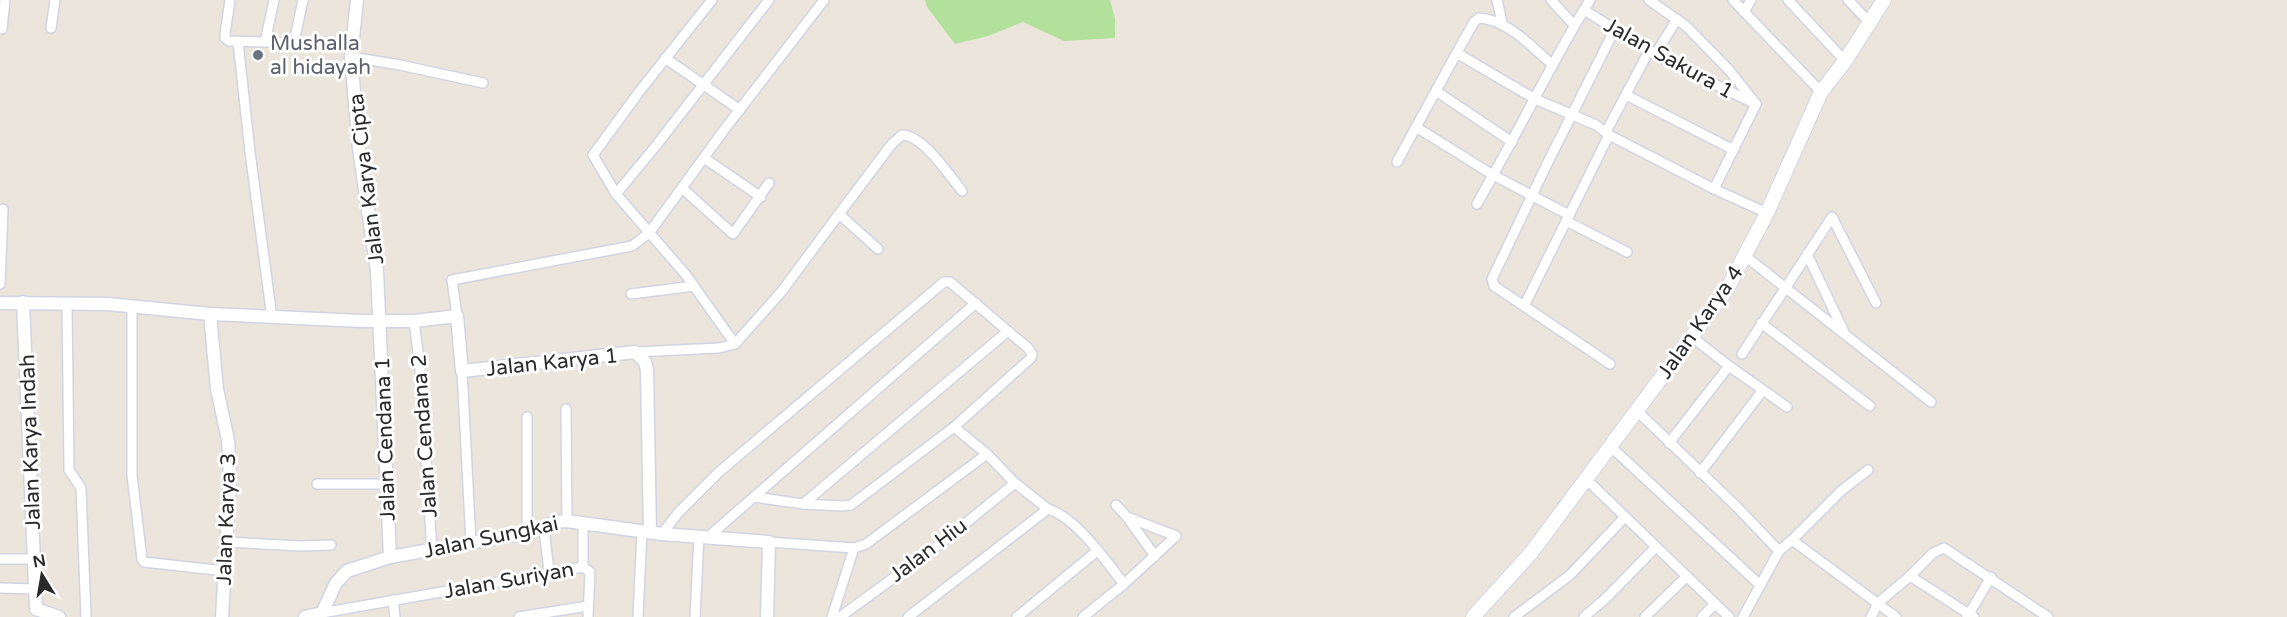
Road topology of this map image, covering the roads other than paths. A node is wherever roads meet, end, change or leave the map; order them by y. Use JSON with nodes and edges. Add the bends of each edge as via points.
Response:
{"nodes":[{"id":1,"x":5,"y":0,"type":"edge"},
{"id":2,"x":55,"y":0,"type":"edge"},
{"id":3,"x":231,"y":0,"type":"edge"},
{"id":4,"x":274,"y":0,"type":"edge"},
{"id":5,"x":303,"y":0,"type":"edge"},
{"id":6,"x":357,"y":0,"type":"edge"},
{"id":7,"x":712,"y":0,"type":"edge"},
{"id":8,"x":769,"y":0,"type":"edge"},
{"id":9,"x":824,"y":0,"type":"edge"},
{"id":10,"x":1497,"y":0,"type":"edge"},
{"id":11,"x":1551,"y":0,"type":"edge"},
{"id":12,"x":1590,"y":0,"type":"edge"},
{"id":13,"x":1733,"y":0,"type":"edge"},
{"id":14,"x":1751,"y":0,"type":"edge"},
{"id":15,"x":1788,"y":0,"type":"edge"},
{"id":16,"x":1848,"y":0,"type":"edge"},
{"id":17,"x":1884,"y":0,"type":"edge"},
{"id":18,"x":1651,"y":1,"type":"edge"},
{"id":19,"x":1584,"y":10,"type":"junction"},
{"id":20,"x":1744,"y":12,"type":"junction"},
{"id":21,"x":1677,"y":19,"type":"junction"},
{"id":22,"x":1502,"y":22,"type":"junction"},
{"id":23,"x":1870,"y":23,"type":"junction"},
{"id":24,"x":1574,"y":25,"type":"junction"},
{"id":25,"x":51,"y":28,"type":"dead end"},
{"id":26,"x":2,"y":29,"type":"dead end"},
{"id":27,"x":1615,"y":29,"type":"junction"},
{"id":28,"x":352,"y":41,"type":"junction"},
{"id":29,"x":238,"y":42,"type":"junction"},
{"id":30,"x":265,"y":42,"type":"junction"},
{"id":31,"x":294,"y":42,"type":"junction"},
{"id":32,"x":1652,"y":53,"type":"junction"},
{"id":33,"x":1455,"y":56,"type":"junction"},
{"id":34,"x":351,"y":57,"type":"junction"},
{"id":35,"x":665,"y":58,"type":"junction"},
{"id":36,"x":1845,"y":61,"type":"junction"},
{"id":37,"x":1553,"y":65,"type":"junction"},
{"id":38,"x":483,"y":83,"type":"dead end"},
{"id":39,"x":703,"y":84,"type":"junction"},
{"id":40,"x":1436,"y":91,"type":"junction"},
{"id":41,"x":1821,"y":92,"type":"junction"},
{"id":42,"x":1626,"y":95,"type":"junction"},
{"id":43,"x":1536,"y":99,"type":"junction"},
{"id":44,"x":1756,"y":104,"type":"junction"},
{"id":45,"x":740,"y":110,"type":"junction"},
{"id":46,"x":1572,"y":116,"type":"junction"},
{"id":47,"x":1416,"y":128,"type":"junction"},
{"id":48,"x":1608,"y":134,"type":"junction"},
{"id":49,"x":1512,"y":142,"type":"junction"},
{"id":50,"x":1734,"y":150,"type":"junction"},
{"id":51,"x":704,"y":158,"type":"junction"},
{"id":52,"x":1397,"y":162,"type":"dead end"},
{"id":53,"x":1493,"y":175,"type":"junction"},
{"id":54,"x":769,"y":183,"type":"dead end"},
{"id":55,"x":682,"y":188,"type":"junction"},
{"id":56,"x":1714,"y":189,"type":"junction"},
{"id":57,"x":962,"y":191,"type":"dead end"},
{"id":58,"x":616,"y":194,"type":"junction"},
{"id":59,"x":1532,"y":194,"type":"junction"},
{"id":60,"x":761,"y":197,"type":"junction"},
{"id":61,"x":1477,"y":204,"type":"dead end"},
{"id":62,"x":3,"y":209,"type":"dead end"},
{"id":63,"x":1767,"y":213,"type":"junction"},
{"id":64,"x":839,"y":214,"type":"junction"},
{"id":65,"x":1567,"y":218,"type":"junction"},
{"id":66,"x":649,"y":234,"type":"junction"},
{"id":67,"x":878,"y":249,"type":"dead end"},
{"id":68,"x":1628,"y":252,"type":"dead end"},
{"id":69,"x":1807,"y":254,"type":"junction"},
{"id":70,"x":1745,"y":256,"type":"junction"},
{"id":71,"x":0,"y":284,"type":"edge"},
{"id":72,"x":694,"y":286,"type":"junction"},
{"id":73,"x":1784,"y":287,"type":"junction"},
{"id":74,"x":631,"y":294,"type":"dead end"},
{"id":75,"x":23,"y":302,"type":"junction"},
{"id":76,"x":0,"y":303,"type":"edge"},
{"id":77,"x":67,"y":303,"type":"junction"},
{"id":78,"x":975,"y":303,"type":"junction"},
{"id":79,"x":1876,"y":303,"type":"dead end"},
{"id":80,"x":1524,"y":306,"type":"junction"},
{"id":81,"x":132,"y":307,"type":"junction"},
{"id":82,"x":210,"y":314,"type":"junction"},
{"id":83,"x":457,"y":316,"type":"junction"},
{"id":84,"x":272,"y":318,"type":"junction"},
{"id":85,"x":414,"y":321,"type":"junction"},
{"id":86,"x":380,"y":322,"type":"junction"},
{"id":87,"x":1761,"y":323,"type":"junction"},
{"id":88,"x":1008,"y":331,"type":"junction"},
{"id":89,"x":1845,"y":334,"type":"junction"},
{"id":90,"x":1692,"y":337,"type":"junction"},
{"id":91,"x":735,"y":344,"type":"junction"},
{"id":92,"x":635,"y":352,"type":"junction"},
{"id":93,"x":1742,"y":354,"type":"dead end"},
{"id":94,"x":1610,"y":364,"type":"dead end"},
{"id":95,"x":1729,"y":366,"type":"junction"},
{"id":96,"x":462,"y":371,"type":"junction"},
{"id":97,"x":1763,"y":390,"type":"junction"},
{"id":98,"x":1931,"y":402,"type":"dead end"},
{"id":99,"x":1870,"y":406,"type":"dead end"},
{"id":100,"x":1787,"y":407,"type":"dead end"},
{"id":101,"x":566,"y":409,"type":"dead end"},
{"id":102,"x":1636,"y":410,"type":"junction"},
{"id":103,"x":527,"y":417,"type":"dead end"},
{"id":104,"x":954,"y":427,"type":"junction"},
{"id":105,"x":1669,"y":443,"type":"junction"},
{"id":106,"x":1610,"y":446,"type":"junction"},
{"id":107,"x":987,"y":454,"type":"junction"},
{"id":108,"x":1868,"y":470,"type":"dead end"},
{"id":109,"x":1700,"y":473,"type":"junction"},
{"id":110,"x":1586,"y":479,"type":"junction"},
{"id":111,"x":1016,"y":483,"type":"junction"},
{"id":112,"x":317,"y":484,"type":"dead end"},
{"id":113,"x":387,"y":484,"type":"junction"},
{"id":114,"x":754,"y":496,"type":"junction"},
{"id":115,"x":802,"y":504,"type":"junction"},
{"id":116,"x":1116,"y":505,"type":"dead end"},
{"id":117,"x":1048,"y":509,"type":"junction"},
{"id":118,"x":1127,"y":517,"type":"junction"},
{"id":119,"x":1625,"y":517,"type":"junction"},
{"id":120,"x":567,"y":521,"type":"junction"},
{"id":121,"x":583,"y":523,"type":"junction"},
{"id":122,"x":544,"y":529,"type":"junction"},
{"id":123,"x":651,"y":532,"type":"junction"},
{"id":124,"x":527,"y":533,"type":"junction"},
{"id":125,"x":704,"y":536,"type":"junction"},
{"id":126,"x":1792,"y":540,"type":"junction"},
{"id":127,"x":228,"y":542,"type":"junction"},
{"id":128,"x":769,"y":542,"type":"junction"},
{"id":129,"x":471,"y":543,"type":"junction"},
{"id":130,"x":331,"y":545,"type":"dead end"},
{"id":131,"x":1656,"y":547,"type":"junction"},
{"id":132,"x":854,"y":548,"type":"junction"},
{"id":133,"x":432,"y":551,"type":"junction"},
{"id":134,"x":1097,"y":551,"type":"junction"},
{"id":135,"x":1779,"y":552,"type":"junction"},
{"id":136,"x":1155,"y":556,"type":"junction"},
{"id":137,"x":390,"y":557,"type":"junction"},
{"id":138,"x":0,"y":559,"type":"edge"},
{"id":139,"x":35,"y":559,"type":"junction"},
{"id":140,"x":583,"y":567,"type":"junction"},
{"id":141,"x":225,"y":571,"type":"junction"},
{"id":142,"x":549,"y":571,"type":"junction"},
{"id":143,"x":1687,"y":576,"type":"junction"},
{"id":144,"x":1910,"y":576,"type":"junction"},
{"id":145,"x":1991,"y":577,"type":"junction"},
{"id":146,"x":1124,"y":584,"type":"junction"},
{"id":147,"x":1760,"y":585,"type":"junction"},
{"id":148,"x":0,"y":588,"type":"edge"},
{"id":149,"x":34,"y":589,"type":"junction"},
{"id":150,"x":393,"y":600,"type":"junction"},
{"id":151,"x":1878,"y":603,"type":"junction"},
{"id":152,"x":1715,"y":604,"type":"junction"},
{"id":153,"x":588,"y":606,"type":"junction"},
{"id":154,"x":34,"y":613,"type":"edge"},
{"id":155,"x":322,"y":613,"type":"junction"},
{"id":156,"x":1970,"y":616,"type":"edge"},
{"id":157,"x":59,"y":617,"type":"edge"},
{"id":158,"x":86,"y":617,"type":"edge"},
{"id":159,"x":222,"y":617,"type":"edge"},
{"id":160,"x":305,"y":617,"type":"edge"},
{"id":161,"x":395,"y":617,"type":"edge"},
{"id":162,"x":519,"y":617,"type":"edge"},
{"id":163,"x":588,"y":617,"type":"edge"},
{"id":164,"x":638,"y":617,"type":"edge"},
{"id":165,"x":695,"y":617,"type":"edge"},
{"id":166,"x":767,"y":617,"type":"edge"},
{"id":167,"x":832,"y":617,"type":"edge"},
{"id":168,"x":840,"y":617,"type":"edge"},
{"id":169,"x":908,"y":617,"type":"edge"},
{"id":170,"x":1017,"y":617,"type":"edge"},
{"id":171,"x":1083,"y":617,"type":"edge"},
{"id":172,"x":1473,"y":617,"type":"edge"},
{"id":173,"x":1514,"y":617,"type":"edge"},
{"id":174,"x":1584,"y":617,"type":"edge"},
{"id":175,"x":1645,"y":617,"type":"edge"},
{"id":176,"x":1702,"y":617,"type":"edge"},
{"id":177,"x":1729,"y":617,"type":"edge"},
{"id":178,"x":1743,"y":617,"type":"edge"},
{"id":179,"x":1871,"y":617,"type":"edge"},
{"id":180,"x":1896,"y":617,"type":"edge"},
{"id":181,"x":2048,"y":617,"type":"edge"}],
"edges":[{"from":1,"to":26,"type":"street"},
{"from":2,"to":25,"type":"street"},
{"from":3,"to":29,"type":"street","via":[[225,38]]},
{"from":4,"to":30,"type":"street"},
{"from":5,"to":31,"type":"street"},
{"from":6,"to":28,"type":"street","name":"Jalan Karya Cipta"},
{"from":7,"to":35,"type":"street"},
{"from":8,"to":39,"type":"street"},
{"from":9,"to":45,"type":"street"},
{"from":10,"to":22,"type":"street"},
{"from":11,"to":24,"type":"street"},
{"from":12,"to":19,"type":"street"},
{"from":13,"to":20,"type":"street"},
{"from":14,"to":20,"type":"street"},
{"from":15,"to":36,"type":"street"},
{"from":16,"to":23,"type":"street"},
{"from":17,"to":23,"type":"main road","name":"Jalan Karya 4"},
{"from":18,"to":21,"type":"street"},
{"from":19,"to":24,"type":"street"},
{"from":19,"to":27,"type":"street","name":"Jalan Sakura 1"},
{"from":20,"to":41,"type":"street"},
{"from":21,"to":32,"type":"street"},
{"from":21,"to":44,"type":"street","via":[[1729,70]]},
{"from":22,"to":33,"type":"street","via":[[1479,18]]},
{"from":22,"to":37,"type":"street"},
{"from":23,"to":36,"type":"main road","name":"Jalan Karya 4"},
{"from":24,"to":37,"type":"street"},
{"from":27,"to":32,"type":"street","name":"Jalan Sakura 1"},
{"from":27,"to":46,"type":"street"},
{"from":28,"to":31,"type":"street"},
{"from":28,"to":34,"type":"street","name":"Jalan Karya Cipta"},
{"from":29,"to":30,"type":"street"},
{"from":29,"to":84,"type":"street"},
{"from":30,"to":31,"type":"street"},
{"from":32,"to":42,"type":"street"},
{"from":32,"to":44,"type":"street","name":"Jalan Sakura 1"},
{"from":33,"to":40,"type":"street"},
{"from":33,"to":43,"type":"street"},
{"from":34,"to":38,"type":"street"},
{"from":34,"to":86,"type":"street","name":"Jalan Karya Cipta"},
{"from":35,"to":39,"type":"street"},
{"from":35,"to":58,"type":"street","via":[[594,152],[594,160]]},
{"from":36,"to":41,"type":"main road","name":"Jalan Karya 4"},
{"from":37,"to":43,"type":"street"},
{"from":39,"to":45,"type":"street"},
{"from":39,"to":58,"type":"street"},
{"from":40,"to":47,"type":"street"},
{"from":40,"to":49,"type":"street"},
{"from":41,"to":63,"type":"main road","name":"Jalan Karya 4"},
{"from":42,"to":48,"type":"street"},
{"from":42,"to":50,"type":"street"},
{"from":43,"to":46,"type":"street"},
{"from":43,"to":49,"type":"street"},
{"from":44,"to":50,"type":"street"},
{"from":45,"to":51,"type":"street"},
{"from":46,"to":48,"type":"street"},
{"from":46,"to":59,"type":"street"},
{"from":47,"to":52,"type":"street"},
{"from":47,"to":53,"type":"street"},
{"from":48,"to":56,"type":"street"},
{"from":48,"to":65,"type":"street"},
{"from":49,"to":53,"type":"street"},
{"from":50,"to":56,"type":"street"},
{"from":51,"to":55,"type":"street"},
{"from":51,"to":60,"type":"street"},
{"from":53,"to":59,"type":"street"},
{"from":53,"to":61,"type":"street"},
{"from":54,"to":60,"type":"street"},
{"from":55,"to":60,"type":"street","via":[[733,234]]},
{"from":55,"to":66,"type":"street"},
{"from":56,"to":63,"type":"street"},
{"from":57,"to":64,"type":"street","via":[[934,156],[913,137],[902,135]]},
{"from":58,"to":66,"type":"street"},
{"from":59,"to":65,"type":"street"},
{"from":59,"to":80,"type":"street","via":[[1492,283]]},
{"from":62,"to":71,"type":"street"},
{"from":63,"to":70,"type":"main road","name":"Jalan Karya 4"},
{"from":64,"to":67,"type":"street"},
{"from":64,"to":91,"type":"street","via":[[782,291]]},
{"from":65,"to":68,"type":"street"},
{"from":65,"to":80,"type":"street"},
{"from":66,"to":72,"type":"street"},
{"from":66,"to":83,"type":"street","via":[[632,246],[452,280]]},
{"from":69,"to":73,"type":"street"},
{"from":69,"to":79,"type":"street","via":[[1832,217]]},
{"from":69,"to":89,"type":"street"},
{"from":70,"to":73,"type":"street"},
{"from":70,"to":90,"type":"main road","name":"Jalan Karya 4","via":[[1731,284]]},
{"from":72,"to":74,"type":"street"},
{"from":72,"to":91,"type":"street"},
{"from":73,"to":87,"type":"street"},
{"from":73,"to":89,"type":"street"},
{"from":75,"to":76,"type":"street"},
{"from":75,"to":77,"type":"street"},
{"from":75,"to":139,"type":"street","name":"Jalan Karya Indah"},
{"from":77,"to":81,"type":"street"},
{"from":77,"to":158,"type":"street","via":[[69,470],[81,488]]},
{"from":78,"to":88,"type":"street"},
{"from":78,"to":114,"type":"street"},
{"from":78,"to":123,"type":"street","via":[[950,282],[936,287],[719,472],[678,513]]},
{"from":80,"to":94,"type":"street"},
{"from":81,"to":82,"type":"street"},
{"from":81,"to":141,"type":"street","via":[[133,495],[142,559]]},
{"from":82,"to":84,"type":"street"},
{"from":82,"to":127,"type":"street","name":"Jalan Karya 3","via":[[228,449]]},
{"from":83,"to":85,"type":"street"},
{"from":83,"to":96,"type":"street","name":"Jalan Karya 1"},
{"from":84,"to":86,"type":"street"},
{"from":85,"to":86,"type":"street"},
{"from":85,"to":133,"type":"street","name":"Jalan Cendana 2"},
{"from":86,"to":113,"type":"street","name":"Jalan Cendana 1"},
{"from":87,"to":93,"type":"street"},
{"from":87,"to":99,"type":"street"},
{"from":88,"to":104,"type":"street","via":[[1028,348],[1032,358]]},
{"from":88,"to":115,"type":"street"},
{"from":89,"to":98,"type":"street"},
{"from":90,"to":95,"type":"street"},
{"from":90,"to":102,"type":"main road","name":"Jalan Karya 4"},
{"from":91,"to":92,"type":"street"},
{"from":92,"to":96,"type":"street","name":"Jalan Karya 1"},
{"from":92,"to":123,"type":"street","name":"Jalan Karya 1","via":[[647,370]]},
{"from":95,"to":97,"type":"street"},
{"from":95,"to":105,"type":"street"},
{"from":96,"to":129,"type":"street"},
{"from":97,"to":100,"type":"street"},
{"from":97,"to":109,"type":"street"},
{"from":101,"to":120,"type":"street"},
{"from":102,"to":105,"type":"street"},
{"from":102,"to":106,"type":"main road","name":"Jalan Karya 4"},
{"from":103,"to":124,"type":"street"},
{"from":104,"to":107,"type":"street"},
{"from":104,"to":115,"type":"street","via":[[851,505]]},
{"from":105,"to":109,"type":"street"},
{"from":106,"to":110,"type":"main road","name":"Jalan Karya 4"},
{"from":106,"to":147,"type":"street"},
{"from":107,"to":111,"type":"street"},
{"from":107,"to":132,"type":"street","via":[[866,544]]},
{"from":108,"to":126,"type":"street"},
{"from":109,"to":135,"type":"street"},
{"from":110,"to":119,"type":"street"},
{"from":110,"to":172,"type":"main road","name":"Jalan Karya 4","via":[[1531,553]]},
{"from":111,"to":117,"type":"street"},
{"from":111,"to":168,"type":"street","name":"Jalan Hiu"},
{"from":112,"to":113,"type":"street"},
{"from":113,"to":137,"type":"street","name":"Jalan Cendana 1"},
{"from":114,"to":115,"type":"street"},
{"from":114,"to":125,"type":"street"},
{"from":116,"to":118,"type":"street"},
{"from":117,"to":134,"type":"street","via":[[1060,513]]},
{"from":117,"to":169,"type":"street"},
{"from":118,"to":136,"type":"street"},
{"from":118,"to":136,"type":"street","via":[[1180,538]]},
{"from":119,"to":131,"type":"street"},
{"from":119,"to":173,"type":"street","via":[[1570,575]]},
{"from":120,"to":121,"type":"street","name":"Jalan Sungkai"},
{"from":120,"to":122,"type":"street","name":"Jalan Sungkai","via":[[552,522]]},
{"from":121,"to":123,"type":"street","name":"Jalan Sungkai"},
{"from":121,"to":140,"type":"street"},
{"from":122,"to":124,"type":"street","name":"Jalan Sungkai"},
{"from":122,"to":142,"type":"street"},
{"from":123,"to":125,"type":"street"},
{"from":123,"to":164,"type":"street"},
{"from":124,"to":129,"type":"street","name":"Jalan Sungkai"},
{"from":125,"to":128,"type":"street"},
{"from":125,"to":165,"type":"street"},
{"from":126,"to":135,"type":"street"},
{"from":126,"to":151,"type":"street"},
{"from":127,"to":130,"type":"street"},
{"from":127,"to":141,"type":"street","name":"Jalan Karya 3"},
{"from":128,"to":132,"type":"street"},
{"from":128,"to":166,"type":"street"},
{"from":129,"to":133,"type":"street","name":"Jalan Sungkai"},
{"from":131,"to":143,"type":"street"},
{"from":131,"to":174,"type":"street"},
{"from":132,"to":167,"type":"street"},
{"from":133,"to":137,"type":"street","name":"Jalan Sungkai"},
{"from":134,"to":146,"type":"street"},
{"from":134,"to":170,"type":"street"},
{"from":135,"to":147,"type":"street"},
{"from":136,"to":146,"type":"street"},
{"from":137,"to":155,"type":"street","name":"Jalan Sungkai","via":[[342,574]]},
{"from":138,"to":139,"type":"street"},
{"from":139,"to":149,"type":"street","name":"Jalan Karya Indah"},
{"from":140,"to":142,"type":"street","name":"Jalan Suriyan"},
{"from":140,"to":153,"type":"street","name":"Jalan Suriyan","via":[[590,572]]},
{"from":141,"to":159,"type":"street","name":"Jalan Karya 3"},
{"from":142,"to":150,"type":"street","name":"Jalan Suriyan"},
{"from":143,"to":152,"type":"street"},
{"from":143,"to":175,"type":"street"},
{"from":144,"to":145,"type":"street","via":[[1944,548]]},
{"from":144,"to":151,"type":"street"},
{"from":144,"to":156,"type":"street"},
{"from":145,"to":156,"type":"street"},
{"from":145,"to":181,"type":"street"},
{"from":146,"to":171,"type":"street"},
{"from":147,"to":178,"type":"street"},
{"from":148,"to":149,"type":"street"},
{"from":149,"to":154,"type":"street","name":"Jalan Karya Indah"},
{"from":150,"to":155,"type":"street","name":"Jalan Suriyan"},
{"from":150,"to":161,"type":"street"},
{"from":151,"to":179,"type":"street"},
{"from":151,"to":180,"type":"street"},
{"from":152,"to":176,"type":"street"},
{"from":152,"to":177,"type":"street"},
{"from":153,"to":162,"type":"street"},
{"from":153,"to":163,"type":"street"},
{"from":154,"to":157,"type":"street"},
{"from":155,"to":160,"type":"street"}]}
